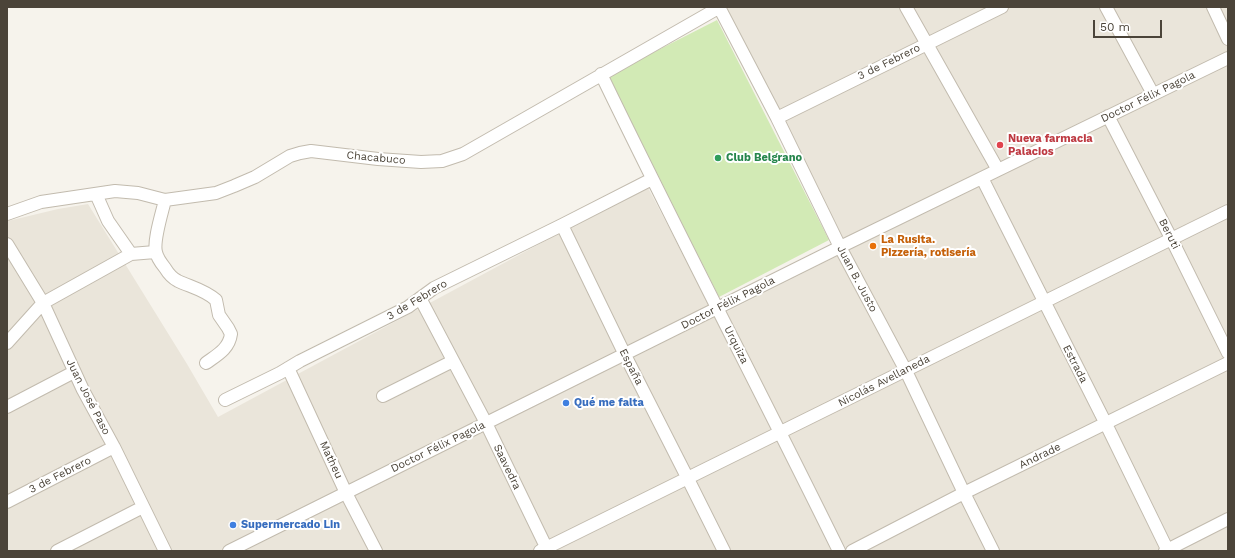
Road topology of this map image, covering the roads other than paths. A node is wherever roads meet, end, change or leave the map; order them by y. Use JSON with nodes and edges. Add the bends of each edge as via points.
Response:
{"nodes":[{"id":1,"x":719,"y":7,"type":"edge"},
{"id":2,"x":906,"y":7,"type":"edge"},
{"id":3,"x":1002,"y":7,"type":"edge"},
{"id":4,"x":1106,"y":7,"type":"edge"},
{"id":5,"x":1213,"y":7,"type":"edge"},
{"id":6,"x":1228,"y":39,"type":"edge"},
{"id":7,"x":926,"y":44,"type":"junction"},
{"id":8,"x":1228,"y":58,"type":"edge"},
{"id":9,"x":602,"y":74,"type":"junction"},
{"id":10,"x":1153,"y":94,"type":"junction"},
{"id":11,"x":1108,"y":116,"type":"junction"},
{"id":12,"x":777,"y":118,"type":"junction"},
{"id":13,"x":998,"y":170,"type":"junction"},
{"id":14,"x":982,"y":178,"type":"junction"},
{"id":15,"x":652,"y":179,"type":"junction"},
{"id":16,"x":96,"y":194,"type":"junction"},
{"id":17,"x":165,"y":200,"type":"junction"},
{"id":18,"x":1228,"y":212,"type":"edge"},
{"id":19,"x":7,"y":214,"type":"edge"},
{"id":20,"x":562,"y":225,"type":"junction"},
{"id":21,"x":1172,"y":240,"type":"junction"},
{"id":22,"x":7,"y":244,"type":"edge"},
{"id":23,"x":840,"y":247,"type":"junction"},
{"id":24,"x":155,"y":252,"type":"junction"},
{"id":25,"x":131,"y":254,"type":"junction"},
{"id":26,"x":420,"y":298,"type":"junction"},
{"id":27,"x":1044,"y":302,"type":"junction"},
{"id":28,"x":43,"y":303,"type":"junction"},
{"id":29,"x":717,"y":309,"type":"junction"},
{"id":30,"x":7,"y":343,"type":"edge"},
{"id":31,"x":1228,"y":354,"type":"edge"},
{"id":32,"x":624,"y":355,"type":"junction"},
{"id":33,"x":453,"y":361,"type":"junction"},
{"id":34,"x":206,"y":362,"type":"dead end"},
{"id":35,"x":1228,"y":364,"type":"edge"},
{"id":36,"x":288,"y":368,"type":"junction"},
{"id":37,"x":906,"y":371,"type":"junction"},
{"id":38,"x":74,"y":372,"type":"junction"},
{"id":39,"x":383,"y":396,"type":"dead end"},
{"id":40,"x":225,"y":400,"type":"dead end"},
{"id":41,"x":7,"y":407,"type":"edge"},
{"id":42,"x":486,"y":424,"type":"junction"},
{"id":43,"x":1106,"y":424,"type":"junction"},
{"id":44,"x":781,"y":433,"type":"junction"},
{"id":45,"x":114,"y":448,"type":"junction"},
{"id":46,"x":688,"y":479,"type":"junction"},
{"id":47,"x":346,"y":493,"type":"junction"},
{"id":48,"x":964,"y":493,"type":"junction"},
{"id":49,"x":7,"y":502,"type":"edge"},
{"id":50,"x":143,"y":507,"type":"junction"},
{"id":51,"x":1228,"y":519,"type":"edge"},
{"id":52,"x":545,"y":550,"type":"edge"},
{"id":53,"x":57,"y":551,"type":"edge"},
{"id":54,"x":165,"y":551,"type":"edge"},
{"id":55,"x":229,"y":551,"type":"edge"},
{"id":56,"x":376,"y":551,"type":"edge"},
{"id":57,"x":724,"y":551,"type":"edge"},
{"id":58,"x":839,"y":551,"type":"edge"},
{"id":59,"x":852,"y":551,"type":"edge"},
{"id":60,"x":993,"y":551,"type":"edge"},
{"id":61,"x":1166,"y":551,"type":"edge"}],
"edges":[{"from":1,"to":9,"type":"street","name":"Chacabuco"},
{"from":1,"to":12,"type":"street","name":"Juan B. Justo"},
{"from":2,"to":7,"type":"street"},
{"from":3,"to":7,"type":"street","name":"3 de Febrero"},
{"from":4,"to":10,"type":"street"},
{"from":5,"to":6,"type":"street"},
{"from":7,"to":12,"type":"street","name":"3 de Febrero"},
{"from":7,"to":13,"type":"street"},
{"from":8,"to":10,"type":"street","name":"Doctor Félix Pagola"},
{"from":9,"to":15,"type":"street","name":"Urquiza"},
{"from":9,"to":17,"type":"street","name":"Chacabuco","via":[[450,159],[421,162],[300,152],[255,177],[216,193]]},
{"from":10,"to":11,"type":"street","name":"Doctor Félix Pagola"},
{"from":11,"to":13,"type":"street","name":"Doctor Félix Pagola"},
{"from":11,"to":21,"type":"street","name":"Beruti"},
{"from":12,"to":23,"type":"street","name":"Juan B. Justo"},
{"from":13,"to":14,"type":"street","name":"Doctor Félix Pagola"},
{"from":14,"to":23,"type":"street","name":"Doctor Félix Pagola"},
{"from":14,"to":27,"type":"street","name":"Estrada"},
{"from":15,"to":20,"type":"street","name":"3 de Febrero"},
{"from":15,"to":29,"type":"street","name":"Urquiza"},
{"from":16,"to":17,"type":"street","name":"Chacabuco","via":[[127,192]]},
{"from":16,"to":19,"type":"street","name":"Chacabuco","via":[[41,202]]},
{"from":16,"to":25,"type":"street","via":[[108,221]]},
{"from":17,"to":24,"type":"street"},
{"from":18,"to":21,"type":"street","name":"Nicolás Avellaneda"},
{"from":20,"to":26,"type":"street","name":"3 de Febrero","via":[[434,288]]},
{"from":20,"to":32,"type":"street","name":"España"},
{"from":21,"to":27,"type":"street","name":"Nicolás Avellaneda"},
{"from":21,"to":31,"type":"street","name":"Beruti"},
{"from":22,"to":28,"type":"street","name":"Juan José Paso"},
{"from":23,"to":29,"type":"street","name":"Doctor Félix Pagola"},
{"from":23,"to":37,"type":"street","name":"Juan B. Justo"},
{"from":24,"to":25,"type":"street"},
{"from":24,"to":34,"type":"street","via":[[169,274],[216,300],[219,315],[231,334],[223,351]]},
{"from":25,"to":28,"type":"street"},
{"from":26,"to":33,"type":"street","name":"Saavedra"},
{"from":26,"to":36,"type":"street","name":"3 de Febrero","via":[[408,307]]},
{"from":27,"to":37,"type":"street","name":"Nicolás Avellaneda"},
{"from":27,"to":43,"type":"street","name":"Estrada"},
{"from":28,"to":30,"type":"street"},
{"from":28,"to":38,"type":"street","name":"Juan José Paso"},
{"from":29,"to":32,"type":"street","name":"Doctor Félix Pagola"},
{"from":29,"to":44,"type":"street","name":"Urquiza"},
{"from":32,"to":42,"type":"street","name":"Doctor Félix Pagola"},
{"from":32,"to":46,"type":"street","name":"España"},
{"from":33,"to":39,"type":"street"},
{"from":33,"to":42,"type":"street","name":"Saavedra"},
{"from":35,"to":43,"type":"street","name":"Andrade"},
{"from":36,"to":40,"type":"street","name":"3 de Febrero"},
{"from":36,"to":47,"type":"street","name":"Matheu"},
{"from":37,"to":44,"type":"street","name":"Nicolás Avellaneda"},
{"from":37,"to":48,"type":"street","name":"Juan B. Justo"},
{"from":38,"to":41,"type":"street"},
{"from":38,"to":45,"type":"street","name":"Juan José Paso"},
{"from":42,"to":47,"type":"street","name":"Doctor Félix Pagola"},
{"from":42,"to":52,"type":"street","name":"Saavedra"},
{"from":43,"to":48,"type":"street","name":"Andrade"},
{"from":43,"to":61,"type":"street","name":"Estrada"},
{"from":44,"to":46,"type":"street","name":"Nicolás Avellaneda"},
{"from":44,"to":58,"type":"street","name":"Urquiza"},
{"from":45,"to":49,"type":"street","name":"3 de Febrero"},
{"from":45,"to":50,"type":"street","name":"Juan José Paso"},
{"from":46,"to":52,"type":"street","name":"Nicolás Avellaneda"},
{"from":46,"to":57,"type":"street","name":"España"},
{"from":47,"to":55,"type":"street","name":"Doctor Félix Pagola"},
{"from":47,"to":56,"type":"street","name":"Matheu"},
{"from":48,"to":59,"type":"street","name":"Andrade"},
{"from":48,"to":60,"type":"street","name":"Juan B. Justo"},
{"from":50,"to":53,"type":"street"},
{"from":50,"to":54,"type":"street","name":"Juan José Paso"},
{"from":51,"to":61,"type":"street"}]}
